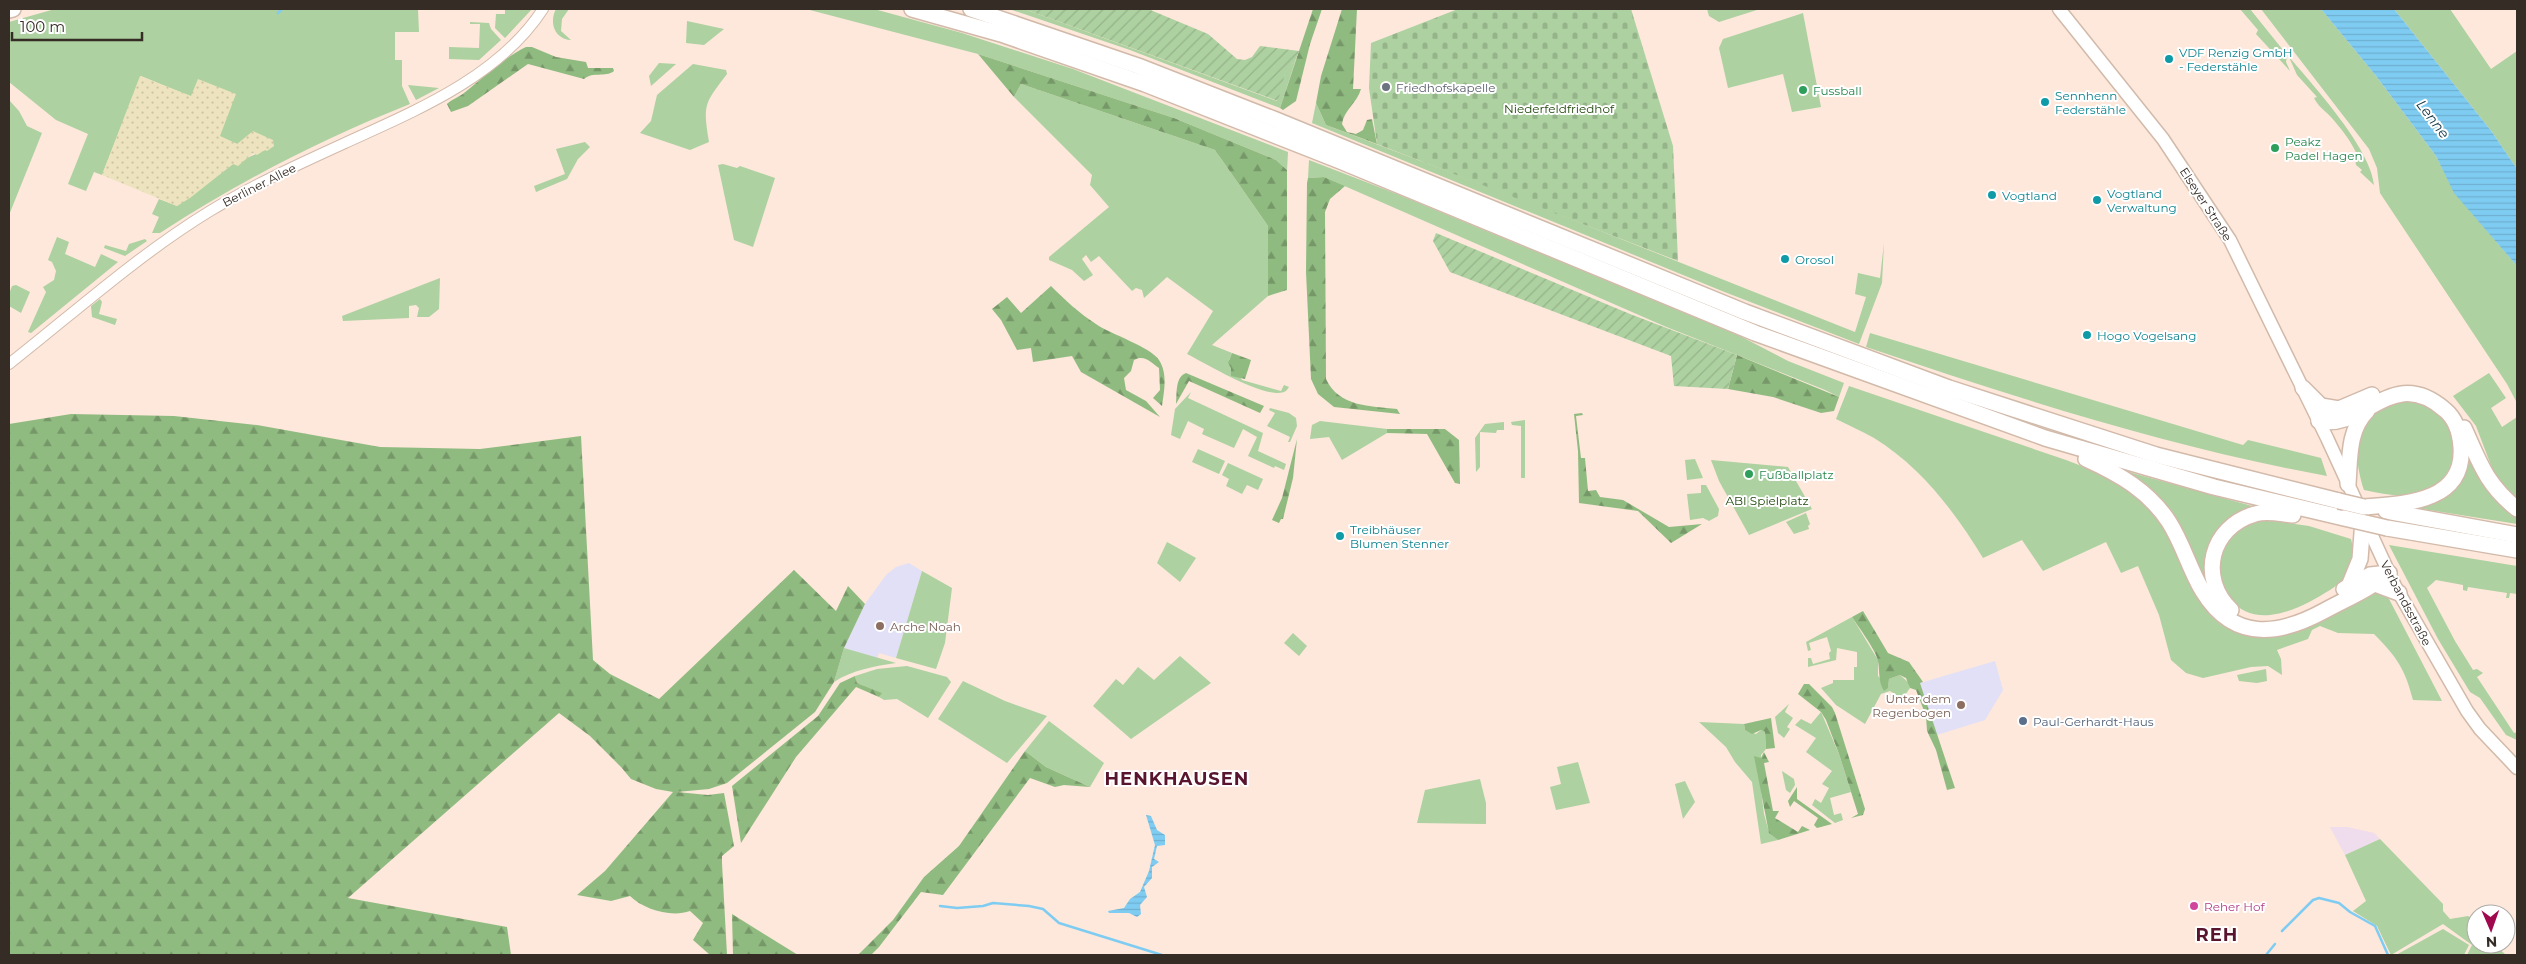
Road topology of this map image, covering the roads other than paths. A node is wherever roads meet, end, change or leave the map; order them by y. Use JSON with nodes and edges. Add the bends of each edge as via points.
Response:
{"nodes":[{"id":1,"x":13,"y":9,"type":"edge"},
{"id":2,"x":543,"y":9,"type":"edge"},
{"id":3,"x":912,"y":9,"type":"edge"},
{"id":4,"x":971,"y":9,"type":"edge"},
{"id":5,"x":2060,"y":9,"type":"edge"},
{"id":6,"x":9,"y":10,"type":"edge"},
{"id":7,"x":9,"y":364,"type":"edge"},
{"id":8,"x":2303,"y":388,"type":"junction"},
{"id":9,"x":2375,"y":403,"type":"junction"},
{"id":10,"x":2339,"y":409,"type":"junction"},
{"id":11,"x":2319,"y":421,"type":"junction"},
{"id":12,"x":2045,"y":438,"type":"junction"},
{"id":13,"x":2348,"y":484,"type":"junction"},
{"id":14,"x":2517,"y":509,"type":"edge"},
{"id":15,"x":2372,"y":511,"type":"junction"},
{"id":16,"x":2344,"y":518,"type":"junction"},
{"id":17,"x":2517,"y":535,"type":"edge"},
{"id":18,"x":2517,"y":550,"type":"edge"},
{"id":19,"x":2389,"y":573,"type":"junction"},
{"id":20,"x":2375,"y":584,"type":"junction"},
{"id":21,"x":2349,"y":586,"type":"junction"},
{"id":22,"x":2399,"y":593,"type":"junction"},
{"id":23,"x":2517,"y":768,"type":"edge"}],
"edges":[{"from":1,"to":6,"type":"highway"},
{"from":2,"to":7,"type":"street","name":"Berliner Allee","via":[[524,33],[485,68],[444,96],[255,185],[210,211],[131,266]]},
{"from":3,"to":12,"type":"highway","via":[[1000,34],[1145,84],[1755,333]]},
{"from":4,"to":15,"type":"highway","bridge":true,"via":[[1138,66],[1745,312],[1949,388],[2148,453]]},
{"from":5,"to":8,"type":"main road","name":"Elseyer Straße","via":[[2156,130],[2230,240]]},
{"from":8,"to":10,"type":"highway","via":[[2321,406]]},
{"from":8,"to":11,"type":"main road","name":"Elseyer Straße"},
{"from":9,"to":11,"type":"highway","via":[[2346,420]]},
{"from":9,"to":13,"type":"highway","via":[[2358,419],[2353,432]]},
{"from":9,"to":15,"type":"highway","via":[[2402,394],[2430,400],[2452,418],[2461,452],[2459,466],[2442,490],[2428,499]]},
{"from":10,"to":11,"type":"highway"},
{"from":10,"to":14,"type":"highway","via":[[2397,388],[2416,388],[2442,398],[2463,425],[2485,474],[2499,494]]},
{"from":11,"to":13,"type":"main road","name":"Verbandsstraße"},
{"from":12,"to":16,"type":"highway","via":[[2196,482]]},
{"from":12,"to":20,"type":"highway","via":[[2107,468],[2132,483],[2152,501],[2182,544],[2195,576],[2212,604],[2244,627],[2265,631],[2281,629]]},
{"from":13,"to":15,"type":"main road","name":"Verbandsstraße"},
{"from":15,"to":17,"type":"highway"},
{"from":15,"to":19,"type":"main road","name":"Verbandsstraße"},
{"from":15,"to":21,"type":"highway","via":[[2360,559]]},
{"from":16,"to":18,"type":"highway","bridge":true},
{"from":16,"to":21,"type":"highway","via":[[2272,512],[2246,517],[2229,528],[2218,541],[2211,571],[2220,599],[2230,610],[2256,621],[2285,618],[2329,599]]},
{"from":19,"to":20,"type":"highway"},
{"from":19,"to":21,"type":"highway","via":[[2370,575]]},
{"from":19,"to":22,"type":"main road","name":"Verbandsstraße"},
{"from":20,"to":22,"type":"highway"},
{"from":22,"to":23,"type":"main road","name":"Verbandsstraße","via":[[2467,711]]}]}
